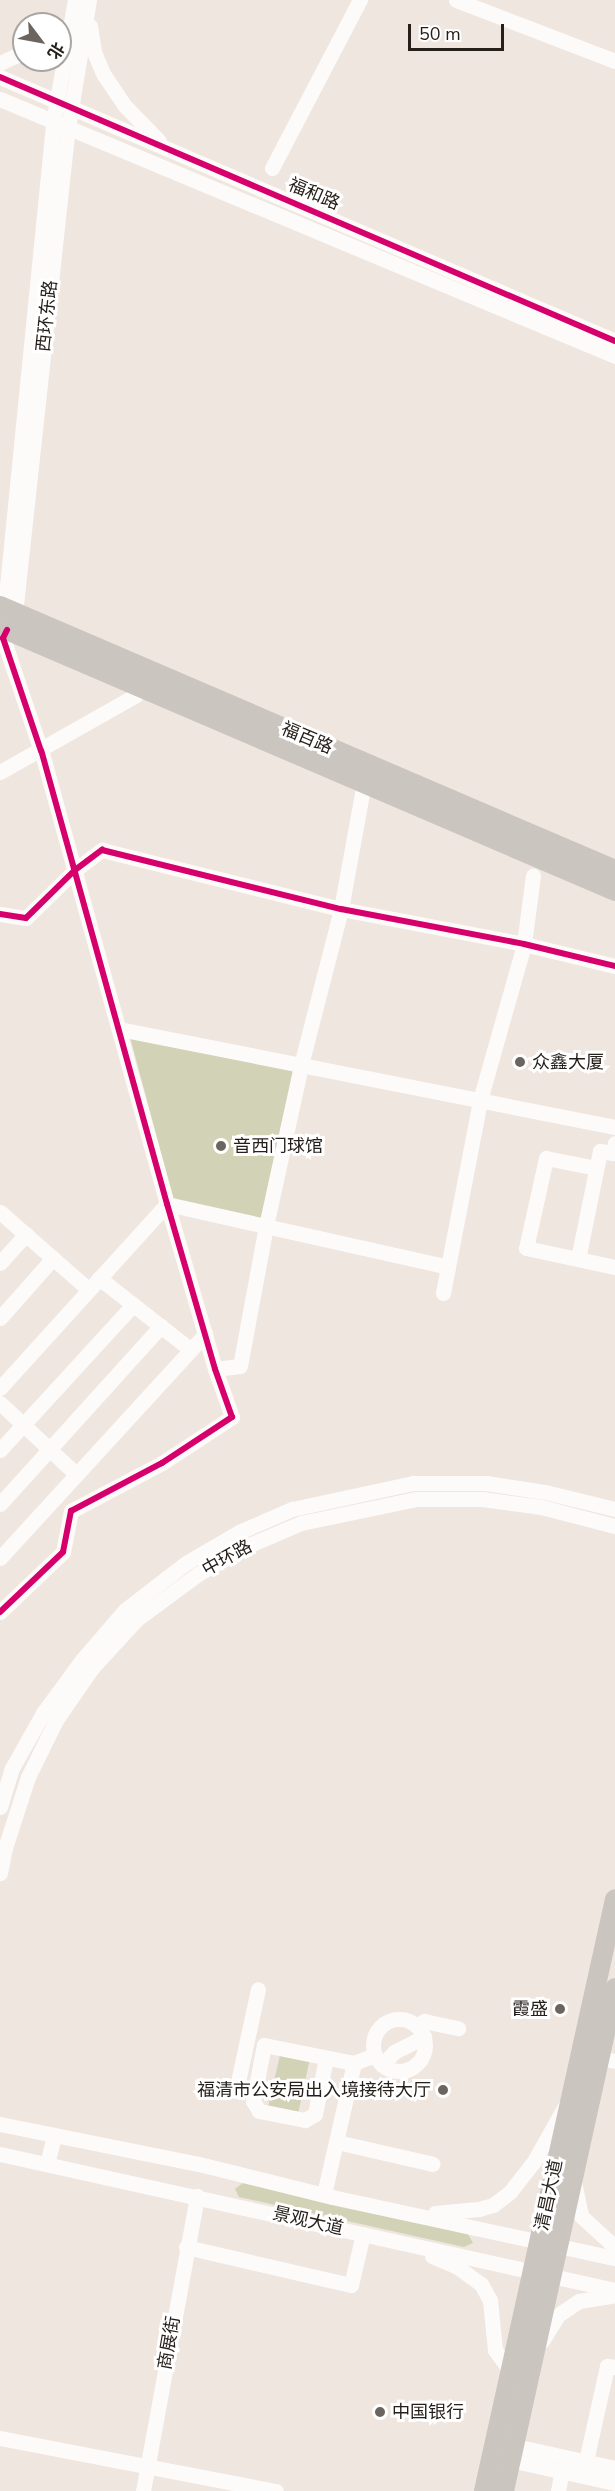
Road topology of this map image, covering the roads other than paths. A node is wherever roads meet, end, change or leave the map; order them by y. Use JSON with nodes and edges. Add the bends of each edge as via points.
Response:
{"nodes":[{"id":1,"x":360,"y":0,"type":"edge"},
{"id":2,"x":456,"y":0,"type":"edge"},
{"id":3,"x":81,"y":1,"type":"edge"},
{"id":4,"x":615,"y":61,"type":"edge"},
{"id":5,"x":0,"y":77,"type":"edge"},
{"id":6,"x":0,"y":99,"type":"edge"},
{"id":7,"x":56,"y":102,"type":"junction"},
{"id":8,"x":70,"y":108,"type":"junction"},
{"id":9,"x":53,"y":122,"type":"junction"},
{"id":10,"x":68,"y":128,"type":"junction"},
{"id":11,"x":163,"y":146,"type":"junction"},
{"id":12,"x":273,"y":168,"type":"dead end"},
{"id":13,"x":615,"y":341,"type":"edge"},
{"id":14,"x":615,"y":357,"type":"edge"},
{"id":15,"x":5,"y":625,"type":"edge"},
{"id":16,"x":136,"y":695,"type":"dead end"},
{"id":17,"x":41,"y":751,"type":"junction"},
{"id":18,"x":0,"y":772,"type":"edge"},
{"id":19,"x":364,"y":783,"type":"junction"},
{"id":20,"x":75,"y":870,"type":"junction"},
{"id":21,"x":615,"y":870,"type":"edge"},
{"id":22,"x":533,"y":876,"type":"dead end"},
{"id":23,"x":615,"y":891,"type":"edge"},
{"id":24,"x":341,"y":909,"type":"junction"},
{"id":25,"x":0,"y":914,"type":"edge"},
{"id":26,"x":524,"y":944,"type":"junction"},
{"id":27,"x":615,"y":966,"type":"edge"},
{"id":28,"x":119,"y":1029,"type":"junction"},
{"id":29,"x":301,"y":1065,"type":"junction"},
{"id":30,"x":480,"y":1100,"type":"junction"},
{"id":31,"x":615,"y":1127,"type":"edge"},
{"id":32,"x":615,"y":1143,"type":"edge"},
{"id":33,"x":596,"y":1168,"type":"junction"},
{"id":34,"x":166,"y":1204,"type":"junction"},
{"id":35,"x":0,"y":1212,"type":"edge"},
{"id":36,"x":266,"y":1226,"type":"junction"},
{"id":37,"x":26,"y":1234,"type":"junction"},
{"id":38,"x":53,"y":1258,"type":"junction"},
{"id":39,"x":578,"y":1259,"type":"junction"},
{"id":40,"x":0,"y":1263,"type":"edge"},
{"id":41,"x":448,"y":1267,"type":"junction"},
{"id":42,"x":615,"y":1267,"type":"edge"},
{"id":43,"x":94,"y":1284,"type":"junction"},
{"id":44,"x":443,"y":1293,"type":"dead end"},
{"id":45,"x":133,"y":1305,"type":"junction"},
{"id":46,"x":0,"y":1318,"type":"edge"},
{"id":47,"x":161,"y":1326,"type":"junction"},
{"id":48,"x":205,"y":1334,"type":"junction"},
{"id":49,"x":190,"y":1349,"type":"junction"},
{"id":50,"x":215,"y":1369,"type":"junction"},
{"id":51,"x":0,"y":1388,"type":"edge"},
{"id":52,"x":0,"y":1403,"type":"edge"},
{"id":53,"x":23,"y":1425,"type":"junction"},
{"id":54,"x":50,"y":1449,"type":"junction"},
{"id":55,"x":0,"y":1450,"type":"edge"},
{"id":56,"x":76,"y":1474,"type":"junction"},
{"id":57,"x":0,"y":1504,"type":"edge"},
{"id":58,"x":615,"y":1509,"type":"edge"},
{"id":59,"x":615,"y":1526,"type":"edge"},
{"id":60,"x":0,"y":1558,"type":"edge"},
{"id":61,"x":0,"y":1611,"type":"edge"},
{"id":62,"x":0,"y":1807,"type":"edge"},
{"id":63,"x":0,"y":1873,"type":"edge"},
{"id":64,"x":615,"y":1899,"type":"edge"},
{"id":65,"x":615,"y":1988,"type":"edge"},
{"id":66,"x":258,"y":1989,"type":"dead end"},
{"id":67,"x":458,"y":2028,"type":"dead end"},
{"id":68,"x":420,"y":2031,"type":"junction"},
{"id":69,"x":246,"y":2041,"type":"junction"},
{"id":70,"x":264,"y":2045,"type":"junction"},
{"id":71,"x":326,"y":2058,"type":"junction"},
{"id":72,"x":607,"y":2059,"type":"edge"},
{"id":73,"x":379,"y":2060,"type":"junction"},
{"id":74,"x":354,"y":2063,"type":"junction"},
{"id":75,"x":236,"y":2091,"type":"dead end"},
{"id":76,"x":571,"y":2096,"type":"junction"},
{"id":77,"x":2,"y":2123,"type":"edge"},
{"id":78,"x":54,"y":2135,"type":"junction"},
{"id":79,"x":337,"y":2142,"type":"junction"},
{"id":80,"x":578,"y":2150,"type":"junction"},
{"id":81,"x":0,"y":2154,"type":"edge"},
{"id":82,"x":48,"y":2164,"type":"junction"},
{"id":83,"x":433,"y":2164,"type":"dead end"},
{"id":84,"x":324,"y":2194,"type":"junction"},
{"id":85,"x":197,"y":2196,"type":"junction"},
{"id":86,"x":410,"y":2213,"type":"junction"},
{"id":87,"x":363,"y":2234,"type":"junction"},
{"id":88,"x":405,"y":2243,"type":"junction"},
{"id":89,"x":548,"y":2243,"type":"junction"},
{"id":90,"x":186,"y":2247,"type":"junction"},
{"id":91,"x":615,"y":2247,"type":"edge"},
{"id":92,"x":615,"y":2258,"type":"edge"},
{"id":93,"x":542,"y":2273,"type":"junction"},
{"id":94,"x":615,"y":2290,"type":"edge"},
{"id":95,"x":615,"y":2295,"type":"edge"},
{"id":96,"x":615,"y":2367,"type":"edge"},
{"id":97,"x":520,"y":2373,"type":"junction"},
{"id":98,"x":0,"y":2438,"type":"edge"},
{"id":99,"x":517,"y":2454,"type":"junction"},
{"id":100,"x":586,"y":2461,"type":"junction"},
{"id":101,"x":147,"y":2466,"type":"junction"},
{"id":102,"x":615,"y":2468,"type":"edge"},
{"id":103,"x":562,"y":2471,"type":"junction"},
{"id":104,"x":615,"y":2483,"type":"edge"},
{"id":105,"x":143,"y":2491,"type":"edge"},
{"id":106,"x":276,"y":2491,"type":"edge"},
{"id":107,"x":484,"y":2491,"type":"edge"},
{"id":108,"x":504,"y":2491,"type":"edge"},
{"id":109,"x":558,"y":2491,"type":"edge"}],
"edges":[{"from":1,"to":12,"type":"street"},
{"from":2,"to":4,"type":"street"},
{"from":3,"to":7,"type":"street","name":"西环东路"},
{"from":3,"to":8,"type":"street","name":"西环东路"},
{"from":3,"to":11,"type":"street","via":[[104,75],[124,105]]},
{"from":5,"to":7,"type":"street","name":"福和路"},
{"from":6,"to":9,"type":"street","name":"福和路"},
{"from":7,"to":8,"type":"street","name":"福和路"},
{"from":7,"to":9,"type":"street","name":"西环东路"},
{"from":8,"to":10,"type":"street","name":"西环东路"},
{"from":8,"to":11,"type":"street","name":"福和路"},
{"from":9,"to":10,"type":"street","name":"福和路"},
{"from":9,"to":15,"type":"street","name":"西环东路"},
{"from":10,"to":14,"type":"street","name":"福和路"},
{"from":10,"to":15,"type":"street","name":"西环东路"},
{"from":11,"to":13,"type":"street","name":"福和路"},
{"from":15,"to":17,"type":"street"},
{"from":15,"to":19,"type":"main road","name":"福百路"},
{"from":15,"to":21,"type":"main road","name":"福百路"},
{"from":16,"to":17,"type":"street"},
{"from":17,"to":18,"type":"street"},
{"from":17,"to":20,"type":"street"},
{"from":19,"to":23,"type":"main road","name":"福百路"},
{"from":19,"to":24,"type":"street"},
{"from":20,"to":24,"type":"street","via":[[102,850]]},
{"from":20,"to":25,"type":"street","via":[[26,918]]},
{"from":20,"to":28,"type":"street"},
{"from":22,"to":26,"type":"street"},
{"from":24,"to":26,"type":"street"},
{"from":24,"to":29,"type":"street"},
{"from":26,"to":27,"type":"street"},
{"from":26,"to":30,"type":"street"},
{"from":28,"to":29,"type":"street"},
{"from":28,"to":34,"type":"street"},
{"from":29,"to":30,"type":"street"},
{"from":29,"to":36,"type":"street"},
{"from":30,"to":31,"type":"street"},
{"from":30,"to":41,"type":"street"},
{"from":32,"to":33,"type":"street","via":[[613,1154],[600,1151]]},
{"from":33,"to":39,"type":"street"},
{"from":33,"to":39,"type":"street","via":[[546,1158],[526,1248]]},
{"from":34,"to":36,"type":"street"},
{"from":34,"to":43,"type":"street"},
{"from":34,"to":48,"type":"street"},
{"from":35,"to":37,"type":"street"},
{"from":36,"to":41,"type":"street"},
{"from":36,"to":50,"type":"street","via":[[240,1366]]},
{"from":37,"to":38,"type":"street"},
{"from":37,"to":40,"type":"street"},
{"from":38,"to":43,"type":"street"},
{"from":38,"to":46,"type":"street"},
{"from":39,"to":42,"type":"street"},
{"from":41,"to":44,"type":"street"},
{"from":43,"to":45,"type":"street"},
{"from":43,"to":51,"type":"street"},
{"from":45,"to":47,"type":"street"},
{"from":45,"to":53,"type":"street"},
{"from":47,"to":49,"type":"street"},
{"from":47,"to":54,"type":"street"},
{"from":48,"to":49,"type":"street"},
{"from":48,"to":50,"type":"street"},
{"from":49,"to":56,"type":"street"},
{"from":50,"to":61,"type":"street","via":[[232,1417],[162,1463],[71,1511],[63,1552]]},
{"from":52,"to":53,"type":"street"},
{"from":53,"to":54,"type":"street"},
{"from":53,"to":55,"type":"street"},
{"from":54,"to":56,"type":"street"},
{"from":54,"to":57,"type":"street"},
{"from":56,"to":60,"type":"street"},
{"from":58,"to":62,"type":"street","name":"中环路","via":[[486,1483],[413,1483],[292,1509],[239,1532],[186,1563],[125,1610],[44,1713],[11,1770]]},
{"from":59,"to":63,"type":"street","name":"中环路","via":[[541,1507],[482,1499],[416,1499],[301,1523],[247,1546],[198,1574],[137,1619],[92,1668],[56,1720],[28,1778]]},
{"from":64,"to":76,"type":"main road","name":"清昌大道"},
{"from":65,"to":72,"type":"main road","name":"清昌大道"},
{"from":66,"to":69,"type":"street"},
{"from":67,"to":68,"type":"street","via":[[424,2020]]},
{"from":68,"to":73,"type":"street"},
{"from":68,"to":73,"type":"street","via":[[425,2051],[415,2066],[398,2071]]},
{"from":68,"to":73,"type":"street","via":[[402,2019],[386,2022],[373,2042]]},
{"from":69,"to":70,"type":"street"},
{"from":69,"to":75,"type":"street"},
{"from":70,"to":71,"type":"street"},
{"from":70,"to":71,"type":"street","via":[[253,2101],[259,2111],[305,2120],[315,2114]]},
{"from":71,"to":74,"type":"street"},
{"from":72,"to":80,"type":"main road","name":"清昌大道"},
{"from":73,"to":74,"type":"street"},
{"from":74,"to":79,"type":"street"},
{"from":76,"to":86,"type":"street","via":[[533,2163],[510,2192],[493,2205],[460,2212]]},
{"from":76,"to":89,"type":"main road","name":"清昌大道"},
{"from":77,"to":78,"type":"street","name":"景观大道"},
{"from":78,"to":82,"type":"street"},
{"from":78,"to":84,"type":"street","name":"景观大道"},
{"from":79,"to":83,"type":"street"},
{"from":79,"to":84,"type":"street"},
{"from":80,"to":89,"type":"main road","name":"清昌大道"},
{"from":80,"to":91,"type":"street","via":[[574,2183],[581,2216]]},
{"from":81,"to":82,"type":"street","name":"景观大道"},
{"from":82,"to":85,"type":"street","name":"景观大道"},
{"from":84,"to":86,"type":"street","name":"景观大道"},
{"from":85,"to":87,"type":"street","name":"景观大道"},
{"from":85,"to":90,"type":"street","name":"商展街"},
{"from":86,"to":89,"type":"street","name":"景观大道"},
{"from":87,"to":88,"type":"street","name":"景观大道"},
{"from":87,"to":90,"type":"street","via":[[351,2285]]},
{"from":88,"to":93,"type":"street","name":"景观大道"},
{"from":88,"to":97,"type":"street","via":[[456,2266],[482,2284],[490,2300],[495,2350]]},
{"from":89,"to":92,"type":"street","name":"景观大道"},
{"from":89,"to":93,"type":"main road","name":"清昌大道"},
{"from":90,"to":101,"type":"street","name":"商展街"},
{"from":93,"to":94,"type":"street","name":"景观大道"},
{"from":93,"to":97,"type":"main road","name":"清昌大道"},
{"from":95,"to":97,"type":"street","via":[[579,2301],[558,2315]]},
{"from":96,"to":100,"type":"street","via":[[607,2366]]},
{"from":97,"to":99,"type":"main road","name":"清昌大道"},
{"from":97,"to":107,"type":"main road","name":"清昌大道"},
{"from":98,"to":101,"type":"street"},
{"from":99,"to":100,"type":"street"},
{"from":99,"to":103,"type":"street"},
{"from":99,"to":108,"type":"main road","name":"清昌大道"},
{"from":100,"to":102,"type":"street"},
{"from":101,"to":105,"type":"street","name":"商展街"},
{"from":101,"to":106,"type":"street"},
{"from":103,"to":104,"type":"street"},
{"from":103,"to":109,"type":"street"}]}
